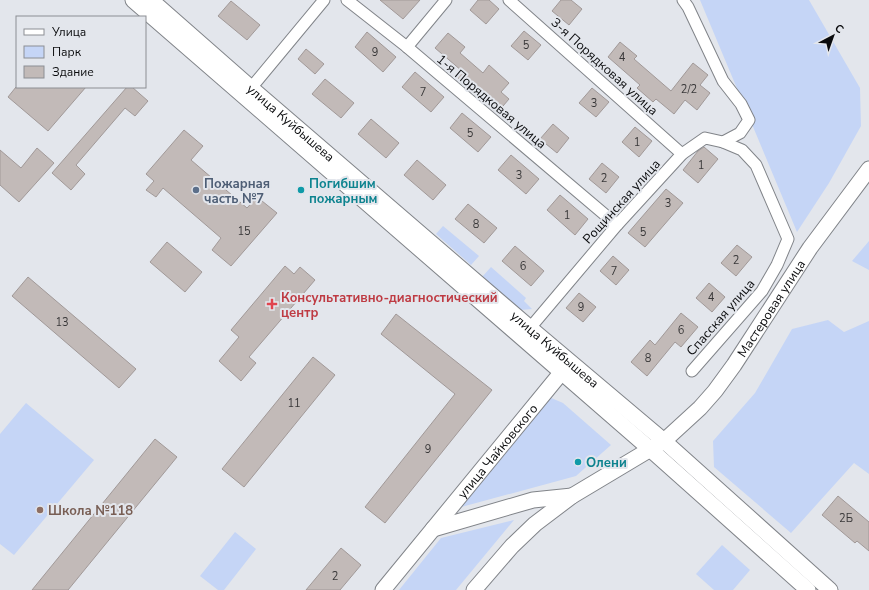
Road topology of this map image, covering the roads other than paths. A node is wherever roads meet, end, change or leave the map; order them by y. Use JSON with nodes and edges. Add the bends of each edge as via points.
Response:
{"nodes":[{"id":1,"x":133,"y":0,"type":"edge"},
{"id":2,"x":151,"y":0,"type":"edge"},
{"id":3,"x":324,"y":0,"type":"edge"},
{"id":4,"x":347,"y":0,"type":"edge"},
{"id":5,"x":446,"y":0,"type":"edge"},
{"id":6,"x":509,"y":0,"type":"edge"},
{"id":7,"x":683,"y":0,"type":"edge"},
{"id":8,"x":407,"y":47,"type":"junction"},
{"id":9,"x":248,"y":92,"type":"junction"},
{"id":10,"x":723,"y":142,"type":"junction"},
{"id":11,"x":682,"y":154,"type":"junction"},
{"id":12,"x":869,"y":169,"type":"edge"},
{"id":13,"x":617,"y":225,"type":"junction"},
{"id":14,"x":530,"y":328,"type":"junction"},
{"id":15,"x":692,"y":371,"type":"dead end"},
{"id":16,"x":561,"y":373,"type":"junction"},
{"id":17,"x":664,"y":441,"type":"junction"},
{"id":18,"x":650,"y":449,"type":"junction"},
{"id":19,"x":572,"y":496,"type":"junction"},
{"id":20,"x":433,"y":529,"type":"junction"},
{"id":21,"x":383,"y":590,"type":"edge"},
{"id":22,"x":474,"y":590,"type":"edge"},
{"id":23,"x":808,"y":590,"type":"edge"},
{"id":24,"x":830,"y":590,"type":"edge"}],
"edges":[{"from":1,"to":9,"type":"main road","name":"улица Куйбышева"},
{"from":2,"to":9,"type":"main road","name":"улица Куйбышева"},
{"from":3,"to":9,"type":"street"},
{"from":4,"to":8,"type":"street","name":"1-я Порядковая улица"},
{"from":5,"to":8,"type":"street"},
{"from":6,"to":11,"type":"street","name":"3-я Порядковая улица"},
{"from":7,"to":10,"type":"street","via":[[723,81],[741,104],[749,120],[740,133]]},
{"from":8,"to":13,"type":"street","name":"1-я Порядковая улица"},
{"from":9,"to":14,"type":"main road","name":"улица Куйбышева"},
{"from":9,"to":16,"type":"main road","name":"улица Куйбышева"},
{"from":10,"to":11,"type":"street","name":"Рощинская улица","via":[[705,138]]},
{"from":10,"to":15,"type":"street","name":"Спасская улица","via":[[742,150],[756,165],[788,239],[762,291]]},
{"from":11,"to":13,"type":"street","name":"Рощинская улица"},
{"from":12,"to":17,"type":"main road","name":"Мастеровая улица","via":[[810,248],[715,391]]},
{"from":13,"to":14,"type":"street","name":"Рощинская улица"},
{"from":14,"to":17,"type":"main road","name":"улица Куйбышева"},
{"from":16,"to":18,"type":"main road","name":"улица Куйбышева"},
{"from":16,"to":20,"type":"main road","name":"улица Чайковского"},
{"from":17,"to":18,"type":"main road","name":"улица Чайковского"},
{"from":17,"to":24,"type":"main road","name":"улица Куйбышева"},
{"from":18,"to":19,"type":"main road","name":"улица Чайковского"},
{"from":18,"to":23,"type":"main road","name":"улица Куйбышева"},
{"from":19,"to":20,"type":"main road","name":"улица Чайковского","via":[[533,500]]},
{"from":19,"to":22,"type":"main road","name":"улица Чайковского","via":[[512,546]]},
{"from":20,"to":21,"type":"main road","name":"улица Чайковского"}]}
